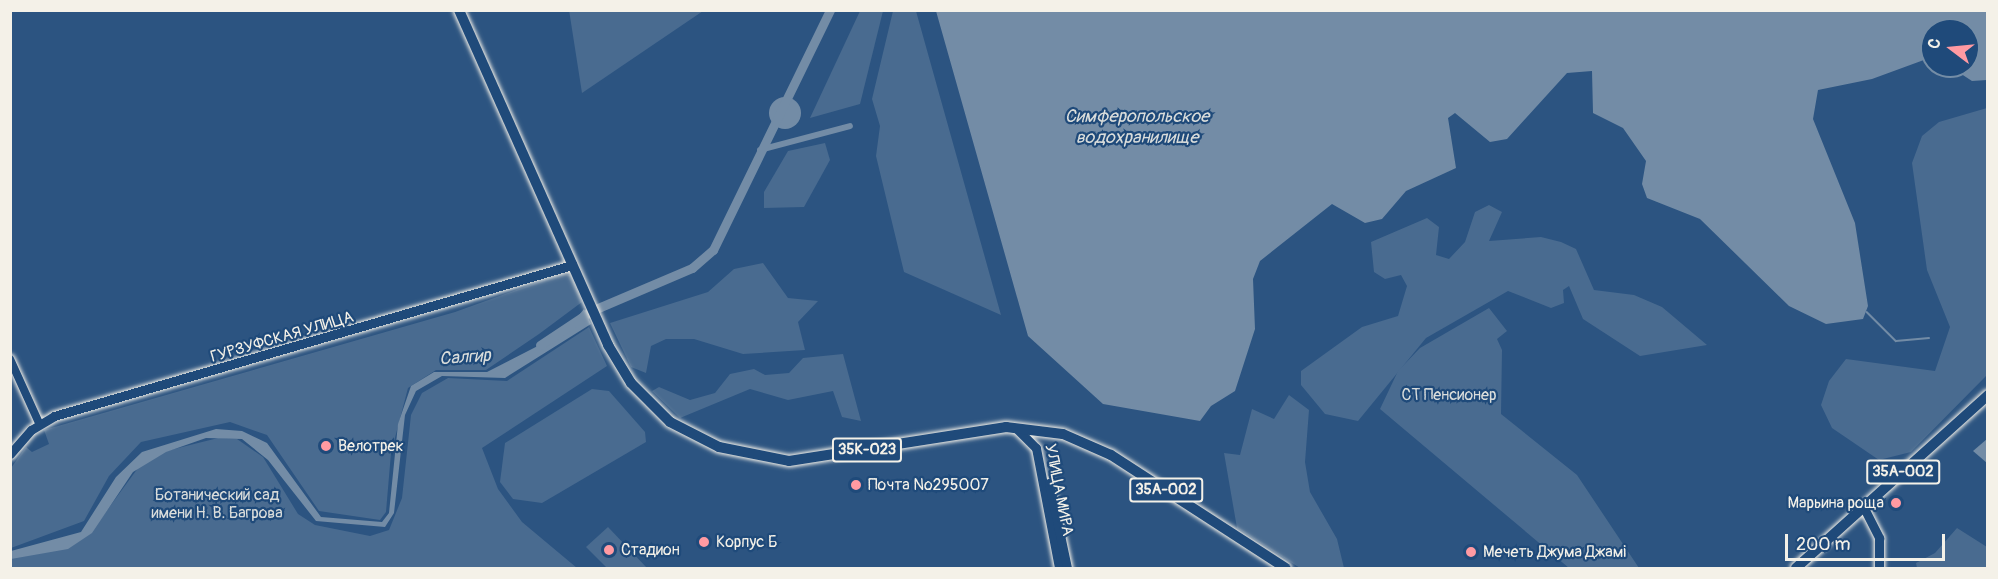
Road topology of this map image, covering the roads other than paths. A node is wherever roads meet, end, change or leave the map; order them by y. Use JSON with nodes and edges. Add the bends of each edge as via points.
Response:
{"nodes":[{"id":1,"x":459,"y":10,"type":"edge"},
{"id":2,"x":572,"y":266,"type":"junction"},
{"id":3,"x":10,"y":359,"type":"edge"},
{"id":4,"x":1988,"y":395,"type":"edge"},
{"id":5,"x":39,"y":423,"type":"junction"},
{"id":6,"x":1015,"y":428,"type":"junction"},
{"id":7,"x":1038,"y":429,"type":"junction"},
{"id":8,"x":10,"y":454,"type":"edge"},
{"id":9,"x":1864,"y":508,"type":"junction"},
{"id":10,"x":1059,"y":568,"type":"edge"},
{"id":11,"x":1066,"y":568,"type":"edge"},
{"id":12,"x":1277,"y":568,"type":"edge"},
{"id":13,"x":1286,"y":568,"type":"edge"},
{"id":14,"x":1796,"y":568,"type":"edge"},
{"id":15,"x":1879,"y":568,"type":"edge"}],
"edges":[{"from":1,"to":2,"type":"main road","number":"35К-023"},
{"from":2,"to":5,"type":"main road","name":"ГУРЗУФСКАЯ УЛИЦА"},
{"from":2,"to":6,"type":"main road","number":"35К-023","via":[[620,366],[655,409],[719,447],[789,461]]},
{"from":3,"to":5,"type":"street"},
{"from":4,"to":9,"type":"main road","number":"35А-002"},
{"from":5,"to":8,"type":"main road"},
{"from":6,"to":7,"type":"main road","number":"35К-023"},
{"from":6,"to":10,"type":"main road","name":"УЛИЦА МИРА","via":[[1036,448]]},
{"from":7,"to":11,"type":"main road","name":"УЛИЦА МИРА"},
{"from":7,"to":12,"type":"main road","number":"35К-023","via":[[1100,454]]},
{"from":7,"to":13,"type":"main road","number":"35А-002","via":[[1103,450]]},
{"from":9,"to":14,"type":"main road","number":"35А-002"},
{"from":9,"to":15,"type":"main road","via":[[1879,538]]}]}
